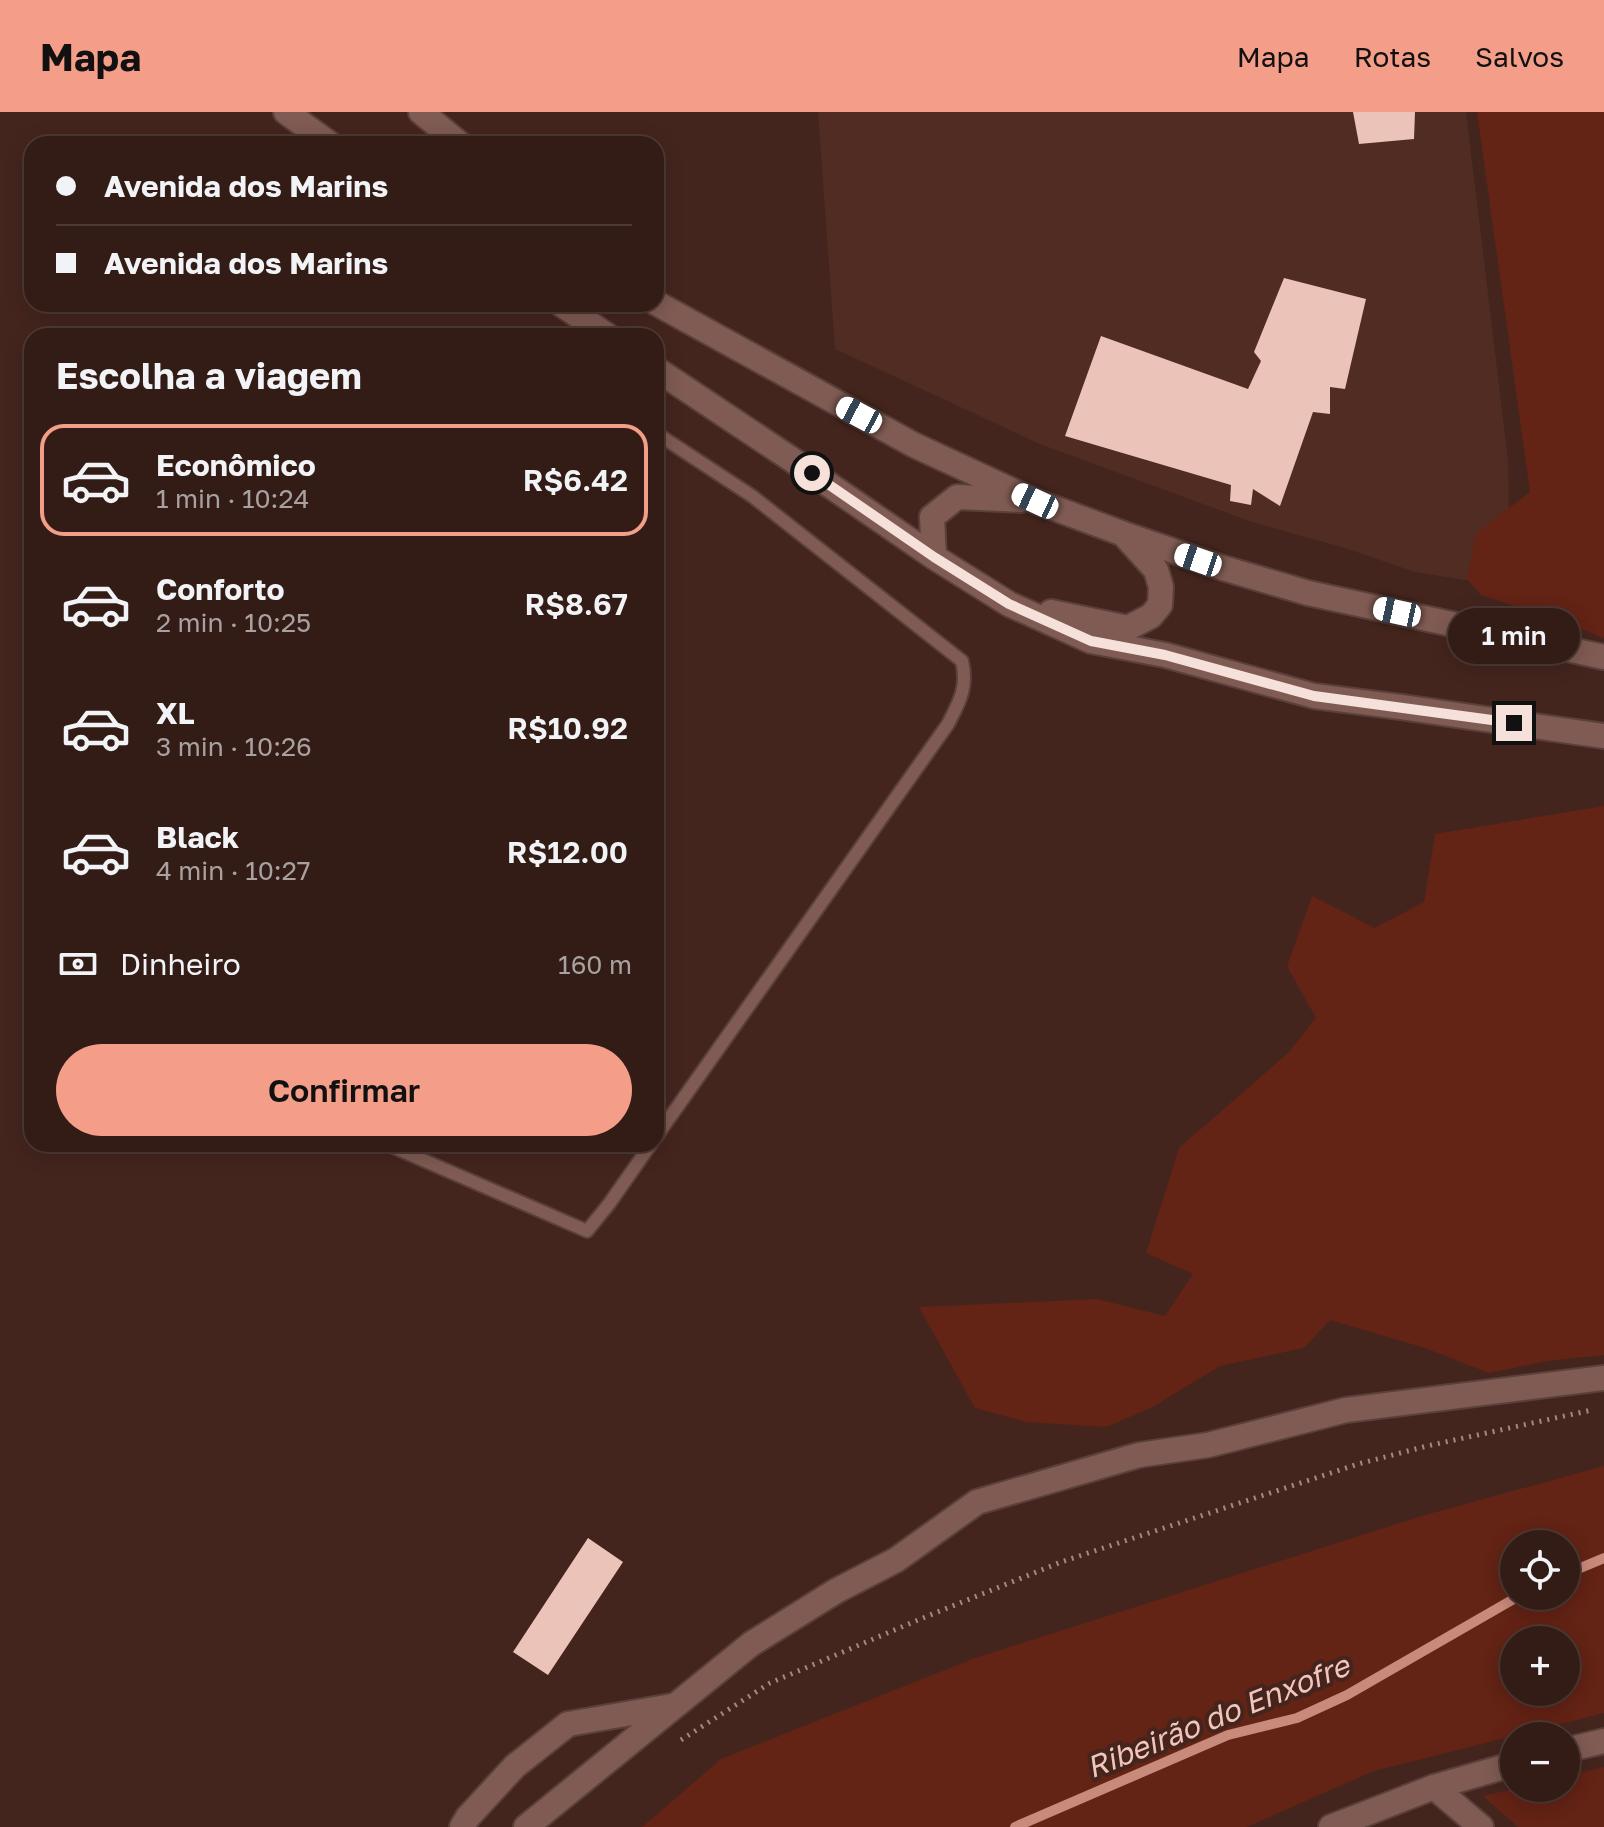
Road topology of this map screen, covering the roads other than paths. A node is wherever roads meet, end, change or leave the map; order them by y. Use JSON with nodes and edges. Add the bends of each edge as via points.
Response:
{"nodes":[{"id":1,"x":286,"y":112,"type":"edge"},
{"id":2,"x":421,"y":112,"type":"edge"},
{"id":3,"x":319,"y":136,"type":"edge"},
{"id":4,"x":450,"y":136,"type":"edge"},
{"id":5,"x":664,"y":307,"type":"edge"},
{"id":6,"x":573,"y":312,"type":"edge"},
{"id":7,"x":596,"y":328,"type":"edge"},
{"id":8,"x":664,"y":374,"type":"edge"},
{"id":9,"x":664,"y":438,"type":"edge"},
{"id":10,"x":1035,"y":501,"type":"junction"},
{"id":11,"x":1124,"y":534,"type":"junction"},
{"id":12,"x":934,"y":557,"type":"junction"},
{"id":13,"x":1009,"y":604,"type":"junction"},
{"id":14,"x":1604,"y":657,"type":"edge"},
{"id":15,"x":1604,"y":736,"type":"edge"},
{"id":16,"x":664,"y":1126,"type":"edge"},
{"id":17,"x":404,"y":1152,"type":"edge"},
{"id":18,"x":645,"y":1152,"type":"edge"},
{"id":19,"x":1604,"y":1378,"type":"edge"},
{"id":20,"x":674,"y":1706,"type":"junction"},
{"id":21,"x":1604,"y":1741,"type":"edge"},
{"id":22,"x":1580,"y":1747,"type":"edge"},
{"id":23,"x":1500,"y":1768,"type":"edge"},
{"id":24,"x":1434,"y":1787,"type":"junction"},
{"id":25,"x":462,"y":1827,"type":"edge"},
{"id":26,"x":526,"y":1827,"type":"edge"},
{"id":27,"x":1331,"y":1827,"type":"edge"},
{"id":28,"x":1481,"y":1827,"type":"edge"}],
"edges":[{"from":1,"to":3,"type":"street"},
{"from":2,"to":4,"type":"street"},
{"from":5,"to":10,"type":"street","via":[[914,445]]},
{"from":6,"to":7,"type":"street"},
{"from":8,"to":12,"type":"street"},
{"from":9,"to":16,"type":"lane","via":[[752,496],[950,651],[962,661],[966,677],[948,724]]},
{"from":10,"to":11,"type":"street"},
{"from":10,"to":12,"type":"street","via":[[957,497],[932,517]]},
{"from":11,"to":13,"type":"street","via":[[1156,570],[1160,605],[1151,616],[1128,628]]},
{"from":11,"to":14,"type":"street","via":[[1308,593]]},
{"from":12,"to":13,"type":"street"},
{"from":13,"to":15,"type":"street","via":[[1091,641],[1165,655],[1314,696]]},
{"from":17,"to":18,"type":"lane","via":[[587,1231]]},
{"from":19,"to":20,"type":"street","via":[[1346,1410],[1208,1445],[1139,1455],[977,1502],[896,1560],[751,1644]]},
{"from":20,"to":25,"type":"street","via":[[568,1724],[515,1766]]},
{"from":20,"to":26,"type":"street"},
{"from":21,"to":22,"type":"street"},
{"from":23,"to":24,"type":"street"},
{"from":24,"to":27,"type":"street"},
{"from":24,"to":28,"type":"street"}]}
